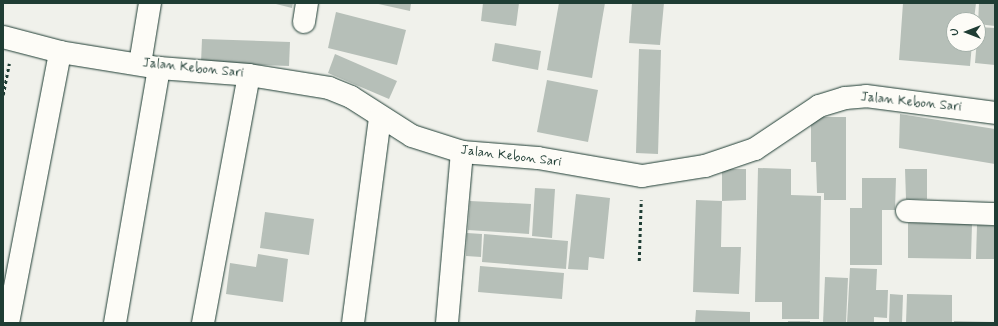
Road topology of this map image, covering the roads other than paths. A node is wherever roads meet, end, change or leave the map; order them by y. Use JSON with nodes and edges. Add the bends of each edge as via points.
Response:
{"nodes":[{"id":1,"x":150,"y":3,"type":"edge"},
{"id":2,"x":9,"y":39,"type":"edge"},
{"id":3,"x":60,"y":52,"type":"junction"},
{"id":4,"x":150,"y":66,"type":"junction"},
{"id":5,"x":249,"y":75,"type":"junction"},
{"id":6,"x":995,"y":113,"type":"edge"},
{"id":7,"x":380,"y":118,"type":"junction"},
{"id":8,"x":462,"y":152,"type":"junction"},
{"id":9,"x":907,"y":211,"type":"dead end"},
{"id":10,"x":995,"y":214,"type":"edge"},
{"id":11,"x":8,"y":323,"type":"edge"},
{"id":12,"x":115,"y":323,"type":"edge"},
{"id":13,"x":203,"y":323,"type":"edge"},
{"id":14,"x":353,"y":323,"type":"edge"},
{"id":15,"x":446,"y":323,"type":"edge"}],
"edges":[{"from":1,"to":4,"type":"street"},
{"from":2,"to":3,"type":"street","name":"Jalan Kebon Sari"},
{"from":3,"to":4,"type":"street","name":"Jalan Kebon Sari"},
{"from":3,"to":11,"type":"street"},
{"from":4,"to":5,"type":"street","name":"Jalan Kebon Sari"},
{"from":4,"to":12,"type":"street"},
{"from":5,"to":7,"type":"street","name":"Jalan Kebon Sari","via":[[329,88],[351,97]]},
{"from":5,"to":13,"type":"street"},
{"from":6,"to":8,"type":"street","name":"Jalan Kebon Sari","via":[[866,96],[845,98],[819,106],[755,149],[705,166],[642,176],[538,158]]},
{"from":7,"to":8,"type":"street","name":"Jalan Kebon Sari","via":[[412,136]]},
{"from":7,"to":14,"type":"street"},
{"from":8,"to":15,"type":"street"},
{"from":9,"to":10,"type":"street"}]}
